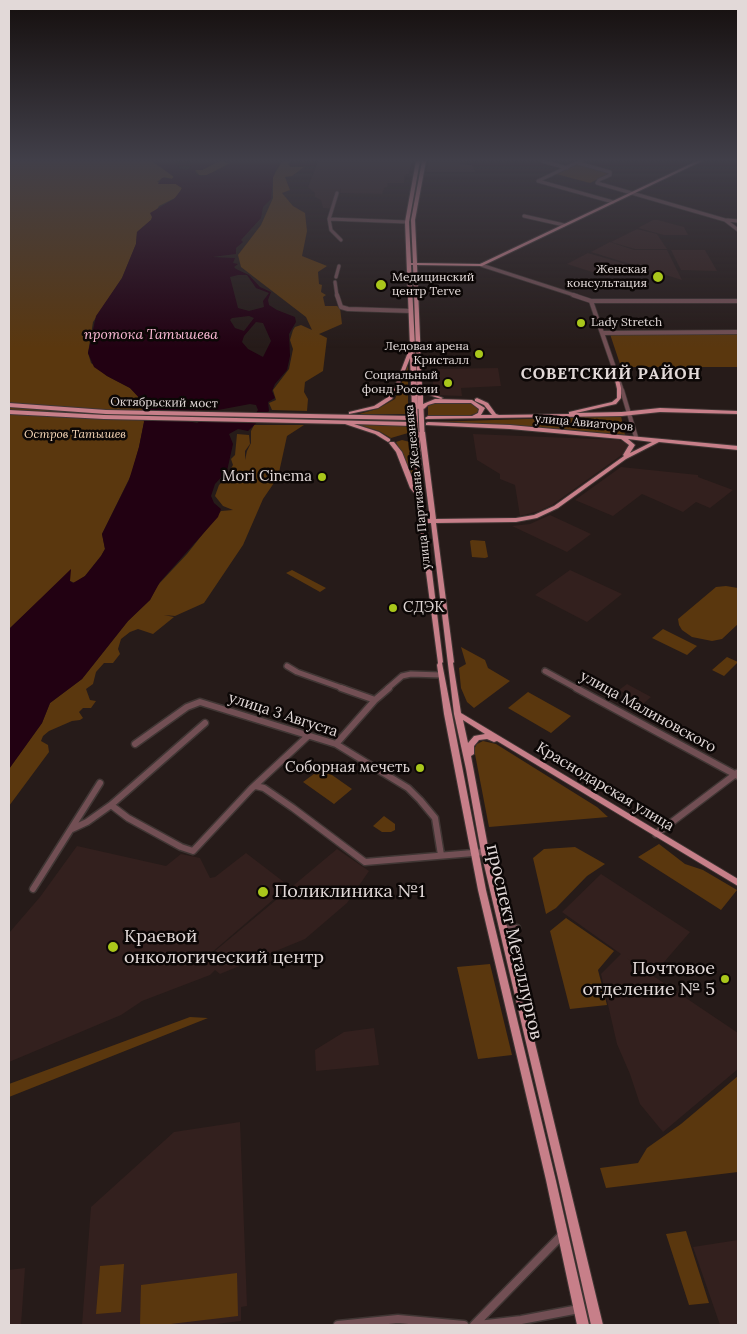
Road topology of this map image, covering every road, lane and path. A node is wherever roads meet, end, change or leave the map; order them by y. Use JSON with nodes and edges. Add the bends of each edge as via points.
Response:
{"nodes":[{"id":1,"x":329,"y":223,"type":"edge"},
{"id":2,"x":407,"y":223,"type":"edge"},
{"id":3,"x":414,"y":223,"type":"edge"},
{"id":4,"x":556,"y":223,"type":"edge"},
{"id":5,"x":568,"y":223,"type":"edge"},
{"id":6,"x":564,"y":225,"type":"junction"},
{"id":7,"x":341,"y":240,"type":"dead end"},
{"id":8,"x":496,"y":258,"type":"junction"},
{"id":9,"x":408,"y":264,"type":"junction"},
{"id":10,"x":414,"y":264,"type":"junction"},
{"id":11,"x":481,"y":265,"type":"junction"},
{"id":12,"x":339,"y":266,"type":"dead end"},
{"id":13,"x":509,"y":274,"type":"junction"},
{"id":14,"x":336,"y":277,"type":"dead end"},
{"id":15,"x":335,"y":282,"type":"dead end"},
{"id":16,"x":591,"y":301,"type":"junction"},
{"id":17,"x":738,"y":301,"type":"edge"},
{"id":18,"x":411,"y":311,"type":"junction"},
{"id":19,"x":738,"y":332,"type":"edge"},
{"id":20,"x":602,"y":333,"type":"junction"},
{"id":21,"x":412,"y":347,"type":"junction"},
{"id":22,"x":616,"y":376,"type":"joint"},
{"id":23,"x":420,"y":386,"type":"junction"},
{"id":24,"x":620,"y":389,"type":"junction"},
{"id":25,"x":9,"y":405,"type":"edge"},
{"id":26,"x":418,"y":409,"type":"junction"},
{"id":27,"x":9,"y":412,"type":"edge"},
{"id":28,"x":738,"y":413,"type":"edge"},
{"id":29,"x":105,"y":414,"type":"junction"},
{"id":30,"x":630,"y":414,"type":"junction"},
{"id":31,"x":551,"y":416,"type":"junction"},
{"id":32,"x":318,"y":418,"type":"junction"},
{"id":33,"x":459,"y":418,"type":"junction"},
{"id":34,"x":502,"y":418,"type":"junction"},
{"id":35,"x":411,"y":421,"type":"dead end"},
{"id":36,"x":419,"y":432,"type":"junction"},
{"id":37,"x":616,"y":436,"type":"junction"},
{"id":38,"x":636,"y":438,"type":"junction"},
{"id":39,"x":663,"y":440,"type":"junction"},
{"id":40,"x":738,"y":448,"type":"edge"},
{"id":41,"x":624,"y":458,"type":"junction"},
{"id":42,"x":421,"y":498,"type":"junction"},
{"id":43,"x":432,"y":510,"type":"junction"},
{"id":44,"x":423,"y":521,"type":"junction"},
{"id":45,"x":433,"y":521,"type":"junction"},
{"id":46,"x":459,"y":521,"type":"junction"},
{"id":47,"x":434,"y":535,"type":"junction"},
{"id":48,"x":287,"y":666,"type":"dead end"},
{"id":49,"x":545,"y":671,"type":"dead end"},
{"id":50,"x":441,"y":675,"type":"junction"},
{"id":51,"x":375,"y":700,"type":"junction"},
{"id":52,"x":448,"y":714,"type":"junction"},
{"id":53,"x":458,"y":714,"type":"junction"},
{"id":54,"x":205,"y":722,"type":"dead end"},
{"id":55,"x":308,"y":736,"type":"junction"},
{"id":56,"x":500,"y":740,"type":"junction"},
{"id":57,"x":135,"y":744,"type":"dead end"},
{"id":58,"x":336,"y":744,"type":"junction"},
{"id":59,"x":470,"y":769,"type":"junction"},
{"id":60,"x":737,"y":774,"type":"edge"},
{"id":61,"x":100,"y":783,"type":"dead end"},
{"id":62,"x":256,"y":786,"type":"junction"},
{"id":63,"x":111,"y":805,"type":"junction"},
{"id":64,"x":72,"y":829,"type":"junction"},
{"id":65,"x":656,"y":834,"type":"junction"},
{"id":66,"x":485,"y":852,"type":"junction"},
{"id":67,"x":475,"y":853,"type":"junction"},
{"id":68,"x":441,"y":855,"type":"junction"},
{"id":69,"x":738,"y":883,"type":"edge"},
{"id":70,"x":33,"y":889,"type":"dead end"},
{"id":71,"x":518,"y":928,"type":"dead end"},
{"id":72,"x":503,"y":929,"type":"junction"},
{"id":73,"x":563,"y":1234,"type":"junction"},
{"id":74,"x":592,"y":1305,"type":"junction"},
{"id":75,"x":579,"y":1309,"type":"junction"},
{"id":76,"x":338,"y":1325,"type":"edge"},
{"id":77,"x":464,"y":1325,"type":"edge"},
{"id":78,"x":476,"y":1325,"type":"edge"},
{"id":79,"x":583,"y":1325,"type":"edge"},
{"id":80,"x":597,"y":1325,"type":"edge"}],
"edges":[{"from":1,"to":7,"type":"street"},
{"from":2,"to":9,"type":"main road","name":"улица Партизана Железняка"},
{"from":3,"to":10,"type":"main road","name":"улица Партизана Железняка"},
{"from":4,"to":6,"type":"street"},
{"from":5,"to":6,"type":"main road"},
{"from":6,"to":8,"type":"main road"},
{"from":8,"to":11,"type":"main road"},
{"from":8,"to":13,"type":"street","via":[[495,266]]},
{"from":9,"to":10,"type":"main road"},
{"from":9,"to":18,"type":"main road","name":"улица Партизана Железняка"},
{"from":10,"to":11,"type":"main road"},
{"from":10,"to":23,"type":"main road","name":"улица Партизана Железняка"},
{"from":11,"to":13,"type":"street"},
{"from":12,"to":14,"type":"street"},
{"from":13,"to":16,"type":"street"},
{"from":15,"to":18,"type":"street","via":[[337,299],[344,308]]},
{"from":16,"to":17,"type":"street"},
{"from":16,"to":20,"type":"street"},
{"from":18,"to":21,"type":"main road","name":"улица Партизана Железняка"},
{"from":19,"to":20,"type":"street"},
{"from":20,"to":22,"type":"street"},
{"from":21,"to":26,"type":"main road","name":"улица Партизана Железняка"},
{"from":21,"to":32,"type":"main road","via":[[395,391],[384,403],[357,412]]},
{"from":22,"to":24,"type":"main road"},
{"from":23,"to":26,"type":"main road","name":"улица Партизана Железняка"},
{"from":23,"to":34,"type":"main road","via":[[425,393],[436,398],[483,402],[494,415]]},
{"from":24,"to":30,"type":"street"},
{"from":24,"to":31,"type":"main road","via":[[619,398],[612,404]]},
{"from":25,"to":29,"type":"main road","name":"Октябрьский мост"},
{"from":26,"to":33,"type":"main road","via":[[429,402],[439,401],[472,402],[482,408],[477,416]]},
{"from":26,"to":36,"type":"main road","name":"улица Партизана Железняка","bridge":true},
{"from":27,"to":29,"type":"main road","name":"Октябрьский мост"},
{"from":28,"to":30,"type":"main road","name":"улица Авиаторов","via":[[660,410]]},
{"from":29,"to":32,"type":"main road","name":"Октябрьский мост"},
{"from":30,"to":31,"type":"main road","name":"улица Авиаторов"},
{"from":30,"to":38,"type":"street"},
{"from":31,"to":34,"type":"main road","name":"улица Авиаторов"},
{"from":32,"to":35,"type":"main road"},
{"from":32,"to":42,"type":"main road","via":[[353,425],[390,441],[399,452],[413,488]]},
{"from":33,"to":34,"type":"main road","name":"улица Авиаторов"},
{"from":33,"to":37,"type":"main road","name":"улица Авиаторов","via":[[428,421]]},
{"from":36,"to":42,"type":"main road","name":"улица Партизана Железняка"},
{"from":36,"to":43,"type":"main road","name":"улица Партизана Железняка"},
{"from":37,"to":38,"type":"main road","name":"улица Авиаторов"},
{"from":37,"to":41,"type":"main road","via":[[632,445]]},
{"from":38,"to":39,"type":"main road","name":"улица Авиаторов"},
{"from":39,"to":40,"type":"main road","name":"улица Авиаторов"},
{"from":39,"to":41,"type":"main road"},
{"from":41,"to":46,"type":"main road","via":[[556,507],[539,515],[516,520]]},
{"from":42,"to":44,"type":"main road","name":"улица Партизана Железняка"},
{"from":43,"to":45,"type":"main road","name":"улица Партизана Железняка"},
{"from":43,"to":46,"type":"main road"},
{"from":44,"to":45,"type":"main road"},
{"from":44,"to":50,"type":"main road","name":"улица Партизана Железняка"},
{"from":45,"to":46,"type":"main road"},
{"from":45,"to":47,"type":"main road","name":"улица Партизана Железняка"},
{"from":46,"to":47,"type":"main road","via":[[439,527]]},
{"from":47,"to":53,"type":"main road","name":"улица Партизана Железняка"},
{"from":48,"to":51,"type":"street"},
{"from":49,"to":60,"type":"street","name":"улица Малиновского"},
{"from":50,"to":51,"type":"street","via":[[406,674]]},
{"from":50,"to":52,"type":"main road","name":"улица Партизана Железняка"},
{"from":51,"to":58,"type":"street"},
{"from":52,"to":53,"type":"main road"},
{"from":52,"to":67,"type":"main road","name":"проспект Металлургов"},
{"from":53,"to":56,"type":"main road","name":"Краснодарская улица"},
{"from":53,"to":59,"type":"main road","name":"проспект Металлургов"},
{"from":54,"to":63,"type":"street"},
{"from":55,"to":57,"type":"street","name":"улица 3 Августа","via":[[200,702],[187,707]]},
{"from":55,"to":58,"type":"street","name":"улица 3 Августа"},
{"from":55,"to":62,"type":"street"},
{"from":56,"to":59,"type":"main road","via":[[483,736],[472,741]]},
{"from":56,"to":65,"type":"main road","name":"Краснодарская улица"},
{"from":58,"to":68,"type":"street","name":"улица 3 Августа","via":[[408,788],[420,800],[435,818]]},
{"from":59,"to":66,"type":"main road","name":"проспект Металлургов"},
{"from":60,"to":65,"type":"street"},
{"from":61,"to":64,"type":"street"},
{"from":62,"to":63,"type":"street","via":[[193,851],[128,818]]},
{"from":62,"to":68,"type":"street","via":[[293,808],[365,862]]},
{"from":63,"to":64,"type":"street"},
{"from":64,"to":70,"type":"street"},
{"from":65,"to":69,"type":"main road","name":"Краснодарская улица"},
{"from":66,"to":67,"type":"street"},
{"from":66,"to":72,"type":"main road","name":"проспект Металлургов"},
{"from":67,"to":68,"type":"street"},
{"from":67,"to":73,"type":"main road","name":"проспект Металлургов"},
{"from":71,"to":72,"type":"street"},
{"from":72,"to":74,"type":"main road","name":"проспект Металлургов"},
{"from":73,"to":75,"type":"main road","name":"проспект Металлургов"},
{"from":73,"to":78,"type":"street"},
{"from":74,"to":75,"type":"main road"},
{"from":74,"to":80,"type":"main road","name":"проспект Металлургов"},
{"from":75,"to":78,"type":"street"},
{"from":75,"to":79,"type":"main road","name":"проспект Металлургов"},
{"from":76,"to":77,"type":"street","via":[[398,1319]]}]}
